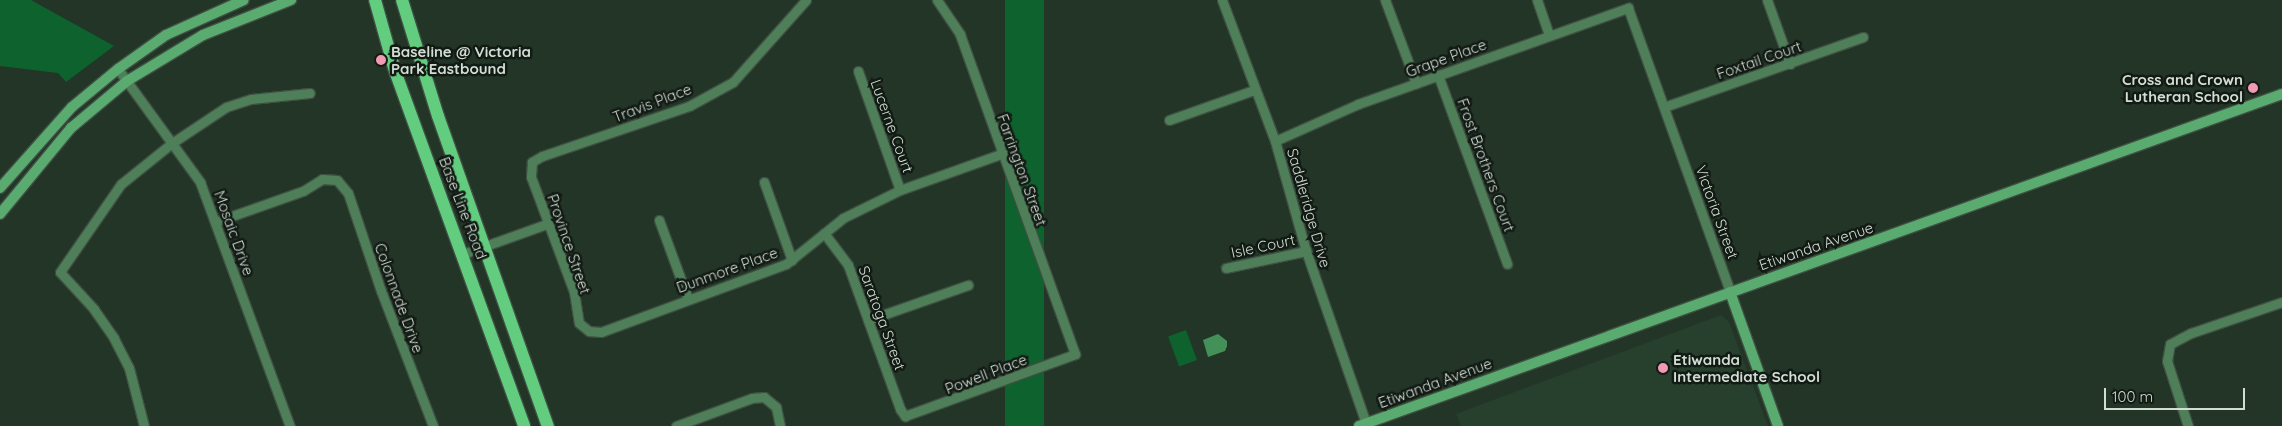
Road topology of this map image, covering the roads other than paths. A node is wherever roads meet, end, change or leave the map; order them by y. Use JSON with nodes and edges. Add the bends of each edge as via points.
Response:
{"nodes":[{"id":1,"x":244,"y":0,"type":"edge"},
{"id":2,"x":292,"y":0,"type":"edge"},
{"id":3,"x":375,"y":0,"type":"edge"},
{"id":4,"x":402,"y":0,"type":"edge"},
{"id":5,"x":806,"y":0,"type":"edge"},
{"id":6,"x":937,"y":0,"type":"edge"},
{"id":7,"x":1222,"y":0,"type":"edge"},
{"id":8,"x":1385,"y":0,"type":"edge"},
{"id":9,"x":1537,"y":0,"type":"edge"},
{"id":10,"x":1767,"y":0,"type":"edge"},
{"id":11,"x":1628,"y":8,"type":"joint"},
{"id":12,"x":1549,"y":36,"type":"junction"},
{"id":13,"x":1863,"y":37,"type":"dead end"},
{"id":14,"x":1790,"y":64,"type":"junction"},
{"id":15,"x":118,"y":68,"type":"junction"},
{"id":16,"x":858,"y":71,"type":"dead end"},
{"id":17,"x":1438,"y":75,"type":"junction"},
{"id":18,"x":127,"y":81,"type":"junction"},
{"id":19,"x":1416,"y":83,"type":"junction"},
{"id":20,"x":1254,"y":90,"type":"junction"},
{"id":21,"x":310,"y":93,"type":"dead end"},
{"id":22,"x":2282,"y":94,"type":"edge"},
{"id":23,"x":1664,"y":107,"type":"junction"},
{"id":24,"x":1169,"y":120,"type":"dead end"},
{"id":25,"x":1275,"y":141,"type":"junction"},
{"id":26,"x":172,"y":143,"type":"junction"},
{"id":27,"x":1001,"y":154,"type":"junction"},
{"id":28,"x":532,"y":162,"type":"joint"},
{"id":29,"x":764,"y":182,"type":"dead end"},
{"id":30,"x":0,"y":188,"type":"edge"},
{"id":31,"x":900,"y":190,"type":"junction"},
{"id":32,"x":0,"y":214,"type":"edge"},
{"id":33,"x":659,"y":220,"type":"dead end"},
{"id":34,"x":215,"y":222,"type":"junction"},
{"id":35,"x":549,"y":223,"type":"junction"},
{"id":36,"x":824,"y":233,"type":"junction"},
{"id":37,"x":483,"y":248,"type":"junction"},
{"id":38,"x":1306,"y":251,"type":"junction"},
{"id":39,"x":463,"y":254,"type":"junction"},
{"id":40,"x":792,"y":260,"type":"junction"},
{"id":41,"x":1507,"y":264,"type":"dead end"},
{"id":42,"x":1226,"y":268,"type":"dead end"},
{"id":43,"x":968,"y":285,"type":"dead end"},
{"id":44,"x":1730,"y":292,"type":"junction"},
{"id":45,"x":688,"y":299,"type":"junction"},
{"id":46,"x":2282,"y":302,"type":"edge"},
{"id":47,"x":868,"y":320,"type":"junction"},
{"id":48,"x":589,"y":331,"type":"joint"},
{"id":49,"x":1075,"y":354,"type":"joint"},
{"id":50,"x":905,"y":416,"type":"joint"},
{"id":51,"x":1364,"y":425,"type":"edge"},
{"id":52,"x":144,"y":426,"type":"edge"},
{"id":53,"x":290,"y":426,"type":"edge"},
{"id":54,"x":434,"y":426,"type":"edge"},
{"id":55,"x":524,"y":426,"type":"edge"},
{"id":56,"x":548,"y":426,"type":"edge"},
{"id":57,"x":676,"y":426,"type":"edge"},
{"id":58,"x":780,"y":426,"type":"edge"},
{"id":59,"x":1778,"y":426,"type":"edge"},
{"id":60,"x":2188,"y":426,"type":"edge"}],
"edges":[{"from":1,"to":15,"type":"street","via":[[166,35]]},
{"from":2,"to":18,"type":"street","via":[[203,35]]},
{"from":3,"to":39,"type":"main road","name":"Base Line Road","via":[[395,70]]},
{"from":4,"to":37,"type":"main road","name":"Base Line Road","via":[[417,55]]},
{"from":5,"to":28,"type":"street","name":"Travis Place","via":[[733,82],[689,106]]},
{"from":6,"to":27,"type":"street","name":"Farrington Street","via":[[960,34]]},
{"from":7,"to":20,"type":"street","name":"Saddleridge Drive"},
{"from":8,"to":19,"type":"street"},
{"from":9,"to":12,"type":"street"},
{"from":10,"to":14,"type":"street"},
{"from":11,"to":12,"type":"street","name":"Grape Place"},
{"from":11,"to":23,"type":"street","name":"Victoria Street"},
{"from":12,"to":17,"type":"street","name":"Grape Place"},
{"from":13,"to":14,"type":"street","name":"Foxtail Court"},
{"from":14,"to":23,"type":"street","name":"Foxtail Court"},
{"from":15,"to":18,"type":"street","name":"Mosaic Drive"},
{"from":15,"to":30,"type":"street","via":[[72,107]]},
{"from":16,"to":31,"type":"street","name":"Lucerne Court"},
{"from":17,"to":19,"type":"street","name":"Grape Place"},
{"from":17,"to":41,"type":"street","name":"Frost Brothers Court"},
{"from":18,"to":26,"type":"street","name":"Mosaic Drive"},
{"from":18,"to":32,"type":"street","via":[[71,128]]},
{"from":19,"to":25,"type":"street","name":"Grape Place"},
{"from":20,"to":24,"type":"street"},
{"from":20,"to":25,"type":"street","name":"Saddleridge Drive"},
{"from":21,"to":26,"type":"street","via":[[250,99],[226,108]]},
{"from":22,"to":44,"type":"street","name":"Etiwanda Avenue"},
{"from":23,"to":44,"type":"street","name":"Victoria Street"},
{"from":25,"to":38,"type":"street","name":"Saddleridge Drive"},
{"from":26,"to":34,"type":"street","name":"Mosaic Drive","via":[[200,182]]},
{"from":26,"to":52,"type":"street","via":[[121,184],[60,272],[94,309],[114,338],[129,368]]},
{"from":27,"to":31,"type":"street","name":"Dunmore Place"},
{"from":27,"to":49,"type":"street","name":"Farrington Street"},
{"from":28,"to":35,"type":"street","name":"Province Street","via":[[531,177]]},
{"from":29,"to":40,"type":"street"},
{"from":31,"to":36,"type":"street","name":"Dunmore Place","via":[[843,218]]},
{"from":33,"to":45,"type":"street"},
{"from":34,"to":53,"type":"street","name":"Mosaic Drive"},
{"from":34,"to":54,"type":"street","name":"Colonnade Drive","via":[[303,191],[322,179],[337,180],[348,192],[381,291]]},
{"from":35,"to":37,"type":"street"},
{"from":35,"to":48,"type":"street","name":"Province Street","via":[[574,292],[580,323]]},
{"from":36,"to":40,"type":"street","name":"Dunmore Place"},
{"from":36,"to":47,"type":"street","name":"Saratoga Street","via":[[848,266]]},
{"from":37,"to":39,"type":"street"},
{"from":37,"to":56,"type":"main road","name":"Base Line Road"},
{"from":38,"to":42,"type":"street","name":"Isle Court"},
{"from":38,"to":51,"type":"street","name":"Saddleridge Drive"},
{"from":39,"to":55,"type":"main road","name":"Base Line Road"},
{"from":40,"to":45,"type":"street","name":"Dunmore Place"},
{"from":43,"to":47,"type":"street"},
{"from":44,"to":51,"type":"street","name":"Etiwanda Avenue"},
{"from":44,"to":59,"type":"street","name":"Victoria Street"},
{"from":45,"to":48,"type":"street","name":"Dunmore Place","via":[[601,332]]},
{"from":46,"to":60,"type":"street","via":[[2191,333],[2170,344],[2168,361]]},
{"from":47,"to":50,"type":"street","name":"Saratoga Street"},
{"from":49,"to":50,"type":"street","name":"Powell Place"},
{"from":57,"to":58,"type":"street","via":[[752,398],[764,397],[776,407]]}]}
